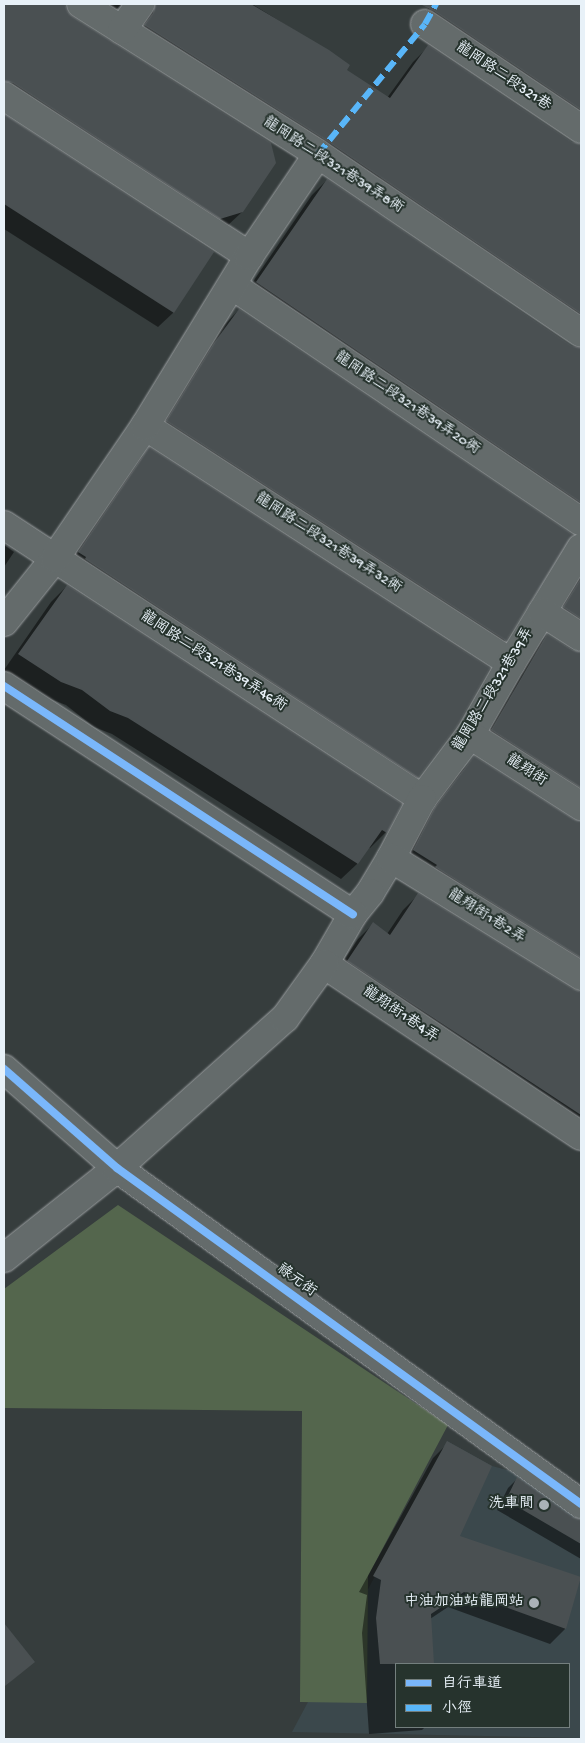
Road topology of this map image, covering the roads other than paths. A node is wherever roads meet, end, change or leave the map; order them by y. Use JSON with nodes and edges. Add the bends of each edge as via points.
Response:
{"nodes":[{"id":1,"x":81,"y":4,"type":"edge"},
{"id":2,"x":140,"y":4,"type":"edge"},
{"id":3,"x":425,"y":24,"type":"dead end"},
{"id":4,"x":122,"y":30,"type":"junction"},
{"id":5,"x":4,"y":96,"type":"edge"},
{"id":6,"x":581,"y":129,"type":"edge"},
{"id":7,"x":318,"y":154,"type":"junction"},
{"id":8,"x":249,"y":256,"type":"junction"},
{"id":9,"x":232,"y":286,"type":"junction"},
{"id":10,"x":581,"y":333,"type":"edge"},
{"id":11,"x":145,"y":426,"type":"junction"},
{"id":12,"x":581,"y":522,"type":"edge"},
{"id":13,"x":4,"y":525,"type":"edge"},
{"id":14,"x":581,"y":548,"type":"edge"},
{"id":15,"x":55,"y":558,"type":"junction"},
{"id":16,"x":542,"y":612,"type":"junction"},
{"id":17,"x":4,"y":622,"type":"edge"},
{"id":18,"x":581,"y":637,"type":"edge"},
{"id":19,"x":511,"y":663,"type":"junction"},
{"id":20,"x":4,"y":686,"type":"edge"},
{"id":21,"x":470,"y":735,"type":"junction"},
{"id":22,"x":422,"y":799,"type":"junction"},
{"id":23,"x":581,"y":806,"type":"edge"},
{"id":24,"x":391,"y":858,"type":"junction"},
{"id":25,"x":353,"y":914,"type":"junction"},
{"id":26,"x":324,"y":964,"type":"junction"},
{"id":27,"x":581,"y":976,"type":"edge"},
{"id":28,"x":4,"y":1069,"type":"edge"},
{"id":29,"x":581,"y":1136,"type":"edge"},
{"id":30,"x":117,"y":1168,"type":"junction"},
{"id":31,"x":4,"y":1258,"type":"edge"},
{"id":32,"x":581,"y":1504,"type":"edge"}],
"edges":[{"from":1,"to":4,"type":"street","name":"龍岡路二段321巷39弄8衖"},
{"from":2,"to":4,"type":"street"},
{"from":3,"to":6,"type":"street","name":"龍岡路二段321巷"},
{"from":4,"to":7,"type":"street","name":"龍岡路二段321巷39弄8衖"},
{"from":5,"to":8,"type":"street"},
{"from":7,"to":8,"type":"street"},
{"from":7,"to":10,"type":"street","name":"龍岡路二段321巷39弄8衖"},
{"from":8,"to":9,"type":"street"},
{"from":9,"to":11,"type":"street"},
{"from":9,"to":12,"type":"street","name":"龍岡路二段321巷39弄20衖"},
{"from":11,"to":15,"type":"street"},
{"from":11,"to":19,"type":"street","name":"龍岡路二段321巷39弄32衖"},
{"from":13,"to":15,"type":"street","name":"龍岡路二段321巷39弄46衖"},
{"from":14,"to":16,"type":"street","name":"龍岡路二段321巷39弄"},
{"from":15,"to":17,"type":"street"},
{"from":15,"to":22,"type":"street","name":"龍岡路二段321巷39弄46衖"},
{"from":16,"to":18,"type":"street"},
{"from":16,"to":19,"type":"street","name":"龍岡路二段321巷39弄"},
{"from":19,"to":21,"type":"street","name":"龍岡路二段321巷39弄"},
{"from":20,"to":25,"type":"street"},
{"from":21,"to":22,"type":"street","name":"龍岡路二段321巷39弄"},
{"from":21,"to":23,"type":"street","name":"龍翔街"},
{"from":22,"to":24,"type":"street","name":"龍岡路二段321巷39弄"},
{"from":24,"to":25,"type":"street"},
{"from":24,"to":27,"type":"street","name":"龍翔街1巷2弄"},
{"from":25,"to":26,"type":"street"},
{"from":26,"to":29,"type":"street","name":"龍翔街1巷4弄"},
{"from":26,"to":30,"type":"street","via":[[285,1018]]},
{"from":28,"to":30,"type":"street","name":"祿元街"},
{"from":30,"to":31,"type":"street"},
{"from":30,"to":32,"type":"street","name":"祿元街"}]}
